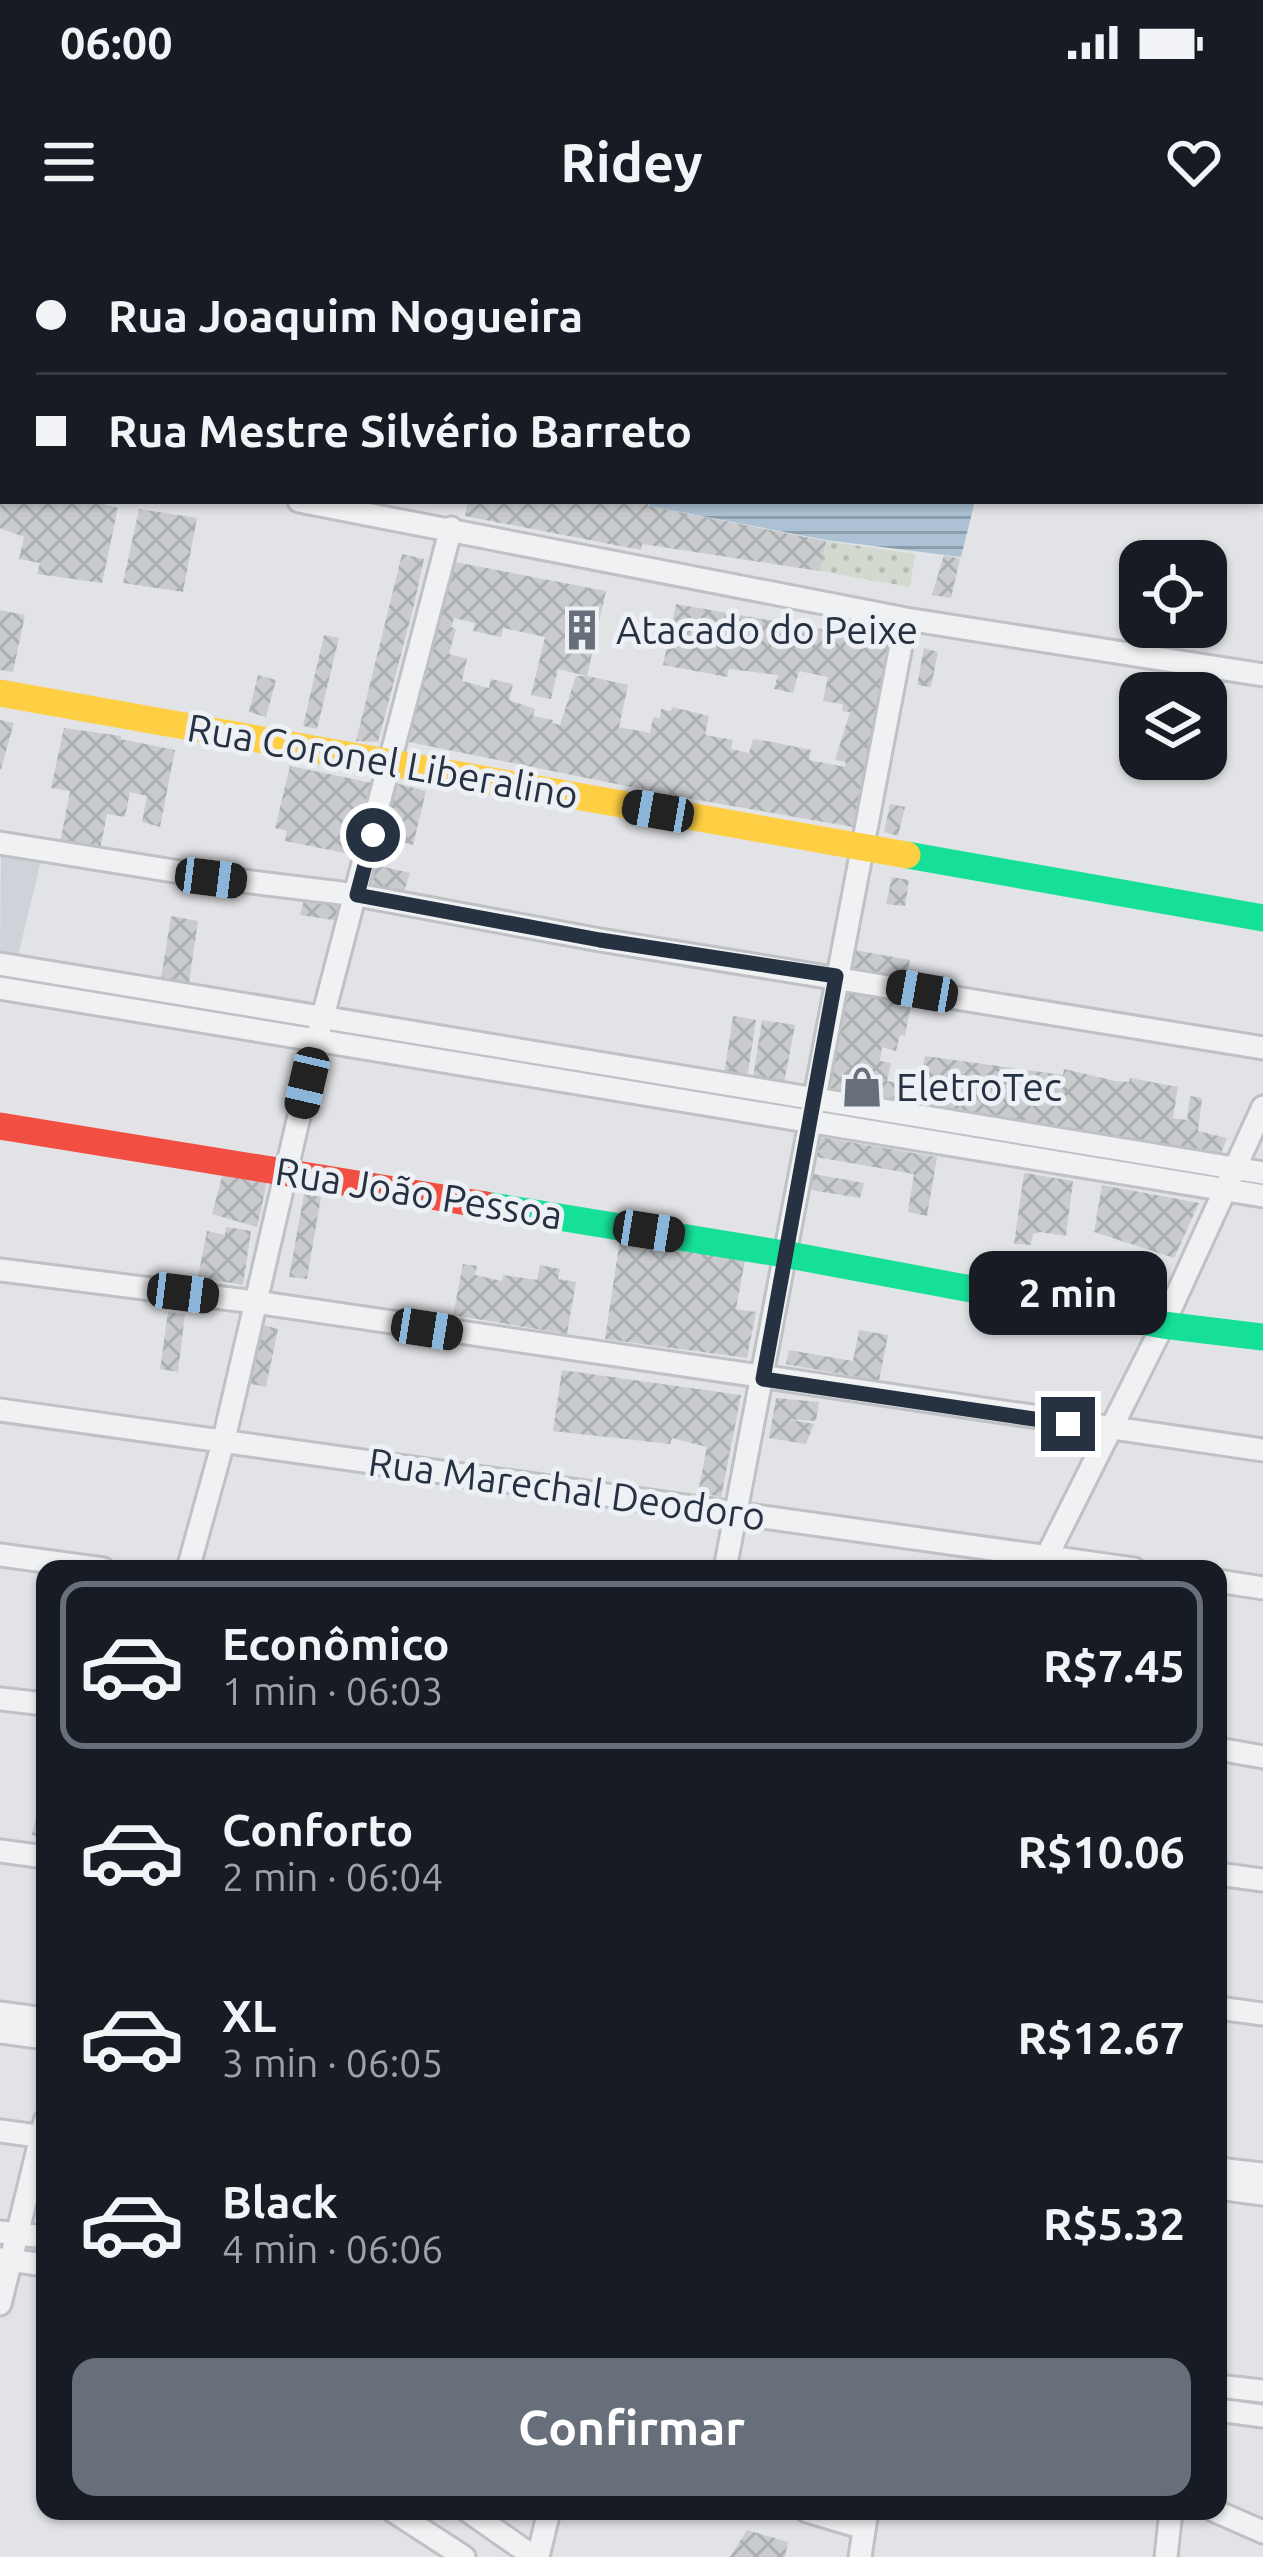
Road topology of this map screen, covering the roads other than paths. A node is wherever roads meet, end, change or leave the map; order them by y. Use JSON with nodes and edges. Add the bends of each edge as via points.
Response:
{"nodes":[{"id":1,"x":316,"y":504,"type":"edge"},
{"id":2,"x":452,"y":528,"type":"junction"},
{"id":3,"x":906,"y":619,"type":"junction"},
{"id":4,"x":1263,"y":676,"type":"edge"},
{"id":5,"x":0,"y":693,"type":"edge"},
{"id":6,"x":392,"y":764,"type":"junction"},
{"id":7,"x":0,"y":843,"type":"edge"},
{"id":8,"x":863,"y":848,"type":"junction"},
{"id":9,"x":357,"y":895,"type":"junction"},
{"id":10,"x":1263,"y":918,"type":"edge"},
{"id":11,"x":0,"y":964,"type":"edge"},
{"id":12,"x":836,"y":976,"type":"junction"},
{"id":13,"x":58,"y":987,"type":"junction"},
{"id":14,"x":0,"y":988,"type":"edge"},
{"id":15,"x":320,"y":1028,"type":"junction"},
{"id":16,"x":1263,"y":1048,"type":"edge"},
{"id":17,"x":1263,"y":1106,"type":"edge"},
{"id":18,"x":812,"y":1111,"type":"junction"},
{"id":19,"x":0,"y":1126,"type":"edge"},
{"id":20,"x":1073,"y":1153,"type":"junction"},
{"id":21,"x":1234,"y":1168,"type":"junction"},
{"id":22,"x":287,"y":1171,"type":"junction"},
{"id":23,"x":1263,"y":1173,"type":"edge"},
{"id":24,"x":1223,"y":1189,"type":"junction"},
{"id":25,"x":1263,"y":1196,"type":"edge"},
{"id":26,"x":784,"y":1254,"type":"junction"},
{"id":27,"x":0,"y":1270,"type":"edge"},
{"id":28,"x":255,"y":1302,"type":"junction"},
{"id":29,"x":1163,"y":1325,"type":"junction"},
{"id":30,"x":1263,"y":1337,"type":"edge"},
{"id":31,"x":763,"y":1379,"type":"junction"},
{"id":32,"x":0,"y":1410,"type":"edge"},
{"id":33,"x":1111,"y":1430,"type":"junction"},
{"id":34,"x":224,"y":1439,"type":"junction"},
{"id":35,"x":1263,"y":1450,"type":"edge"},
{"id":36,"x":736,"y":1513,"type":"junction"},
{"id":37,"x":0,"y":1556,"type":"edge"},
{"id":38,"x":190,"y":1560,"type":"edge"},
{"id":39,"x":727,"y":1560,"type":"edge"},
{"id":40,"x":1026,"y":1560,"type":"edge"},
{"id":41,"x":1046,"y":1560,"type":"edge"},
{"id":42,"x":36,"y":1561,"type":"edge"},
{"id":43,"x":1227,"y":1582,"type":"edge"},
{"id":44,"x":1263,"y":1588,"type":"edge"},
{"id":45,"x":0,"y":1699,"type":"edge"},
{"id":46,"x":36,"y":1704,"type":"edge"},
{"id":47,"x":1227,"y":1751,"type":"edge"},
{"id":48,"x":1263,"y":1757,"type":"edge"},
{"id":49,"x":0,"y":1851,"type":"edge"},
{"id":50,"x":36,"y":1855,"type":"edge"},
{"id":51,"x":1227,"y":1875,"type":"edge"},
{"id":52,"x":1263,"y":1880,"type":"edge"},
{"id":53,"x":1227,"y":2009,"type":"edge"},
{"id":54,"x":0,"y":2013,"type":"edge"},
{"id":55,"x":1263,"y":2014,"type":"edge"},
{"id":56,"x":36,"y":2018,"type":"edge"},
{"id":57,"x":0,"y":2032,"type":"edge"},
{"id":58,"x":36,"y":2037,"type":"edge"},
{"id":59,"x":0,"y":2131,"type":"edge"},
{"id":60,"x":36,"y":2132,"type":"edge"},
{"id":61,"x":36,"y":2154,"type":"edge"},
{"id":62,"x":1227,"y":2170,"type":"edge"},
{"id":63,"x":1263,"y":2174,"type":"edge"},
{"id":64,"x":1227,"y":2189,"type":"edge"},
{"id":65,"x":1263,"y":2194,"type":"edge"},
{"id":66,"x":8,"y":2233,"type":"edge"},
{"id":67,"x":5,"y":2260,"type":"edge"},
{"id":68,"x":36,"y":2264,"type":"edge"},
{"id":69,"x":0,"y":2304,"type":"edge"},
{"id":70,"x":1227,"y":2387,"type":"edge"},
{"id":71,"x":1263,"y":2391,"type":"edge"},
{"id":72,"x":1227,"y":2411,"type":"edge"},
{"id":73,"x":1263,"y":2416,"type":"edge"},
{"id":74,"x":1227,"y":2516,"type":"edge"},
{"id":75,"x":407,"y":2520,"type":"edge"},
{"id":76,"x":481,"y":2520,"type":"edge"},
{"id":77,"x":546,"y":2520,"type":"edge"},
{"id":78,"x":866,"y":2520,"type":"edge"},
{"id":79,"x":1170,"y":2520,"type":"edge"},
{"id":80,"x":1263,"y":2532,"type":"edge"},
{"id":81,"x":464,"y":2557,"type":"edge"},
{"id":82,"x":536,"y":2557,"type":"edge"},
{"id":83,"x":860,"y":2557,"type":"edge"},
{"id":84,"x":1166,"y":2557,"type":"edge"}],
"edges":[{"from":1,"to":2,"type":"street"},
{"from":2,"to":3,"type":"street"},
{"from":2,"to":6,"type":"street"},
{"from":3,"to":4,"type":"street"},
{"from":3,"to":8,"type":"street"},
{"from":5,"to":6,"type":"street","name":"Rua Coronel Liberalino"},
{"from":6,"to":8,"type":"street","name":"Rua Coronel Liberalino"},
{"from":6,"to":9,"type":"street"},
{"from":7,"to":9,"type":"street"},
{"from":8,"to":10,"type":"street","name":"Rua Coronel Liberalino"},
{"from":8,"to":12,"type":"street"},
{"from":9,"to":12,"type":"street"},
{"from":9,"to":15,"type":"street"},
{"from":11,"to":13,"type":"street"},
{"from":12,"to":16,"type":"street"},
{"from":12,"to":18,"type":"street"},
{"from":13,"to":14,"type":"street"},
{"from":13,"to":15,"type":"street"},
{"from":15,"to":18,"type":"street"},
{"from":15,"to":22,"type":"street"},
{"from":17,"to":21,"type":"street"},
{"from":18,"to":20,"type":"street"},
{"from":18,"to":26,"type":"street"},
{"from":19,"to":22,"type":"street","name":"Rua João Pessoa"},
{"from":20,"to":21,"type":"street"},
{"from":20,"to":24,"type":"street"},
{"from":21,"to":23,"type":"street"},
{"from":21,"to":24,"type":"street"},
{"from":22,"to":26,"type":"street","name":"Rua João Pessoa"},
{"from":22,"to":28,"type":"street"},
{"from":24,"to":25,"type":"street"},
{"from":24,"to":29,"type":"street"},
{"from":26,"to":29,"type":"street","name":"Rua João Pessoa"},
{"from":26,"to":31,"type":"street"},
{"from":27,"to":28,"type":"street"},
{"from":28,"to":31,"type":"street"},
{"from":28,"to":34,"type":"street"},
{"from":29,"to":30,"type":"street","name":"Rua João Pessoa"},
{"from":29,"to":33,"type":"street"},
{"from":31,"to":33,"type":"street"},
{"from":31,"to":36,"type":"street"},
{"from":32,"to":34,"type":"street","name":"Rua Marechal Deodoro"},
{"from":33,"to":35,"type":"street"},
{"from":33,"to":41,"type":"street"},
{"from":34,"to":36,"type":"street","name":"Rua Marechal Deodoro"},
{"from":34,"to":38,"type":"street"},
{"from":36,"to":39,"type":"street"},
{"from":36,"to":40,"type":"street","name":"Rua Marechal Deodoro"},
{"from":37,"to":42,"type":"street"},
{"from":43,"to":44,"type":"street"},
{"from":45,"to":46,"type":"street"},
{"from":47,"to":48,"type":"street"},
{"from":49,"to":50,"type":"street"},
{"from":51,"to":52,"type":"street"},
{"from":53,"to":55,"type":"street"},
{"from":54,"to":56,"type":"street"},
{"from":57,"to":58,"type":"street"},
{"from":59,"to":60,"type":"street"},
{"from":61,"to":66,"type":"street"},
{"from":62,"to":63,"type":"street"},
{"from":64,"to":65,"type":"street"},
{"from":66,"to":67,"type":"street"},
{"from":67,"to":68,"type":"street"},
{"from":67,"to":69,"type":"street"},
{"from":70,"to":71,"type":"street"},
{"from":72,"to":73,"type":"street"},
{"from":74,"to":80,"type":"street"},
{"from":75,"to":81,"type":"street"},
{"from":76,"to":82,"type":"street"},
{"from":77,"to":82,"type":"street"},
{"from":78,"to":83,"type":"street"},
{"from":79,"to":84,"type":"street"}]}
